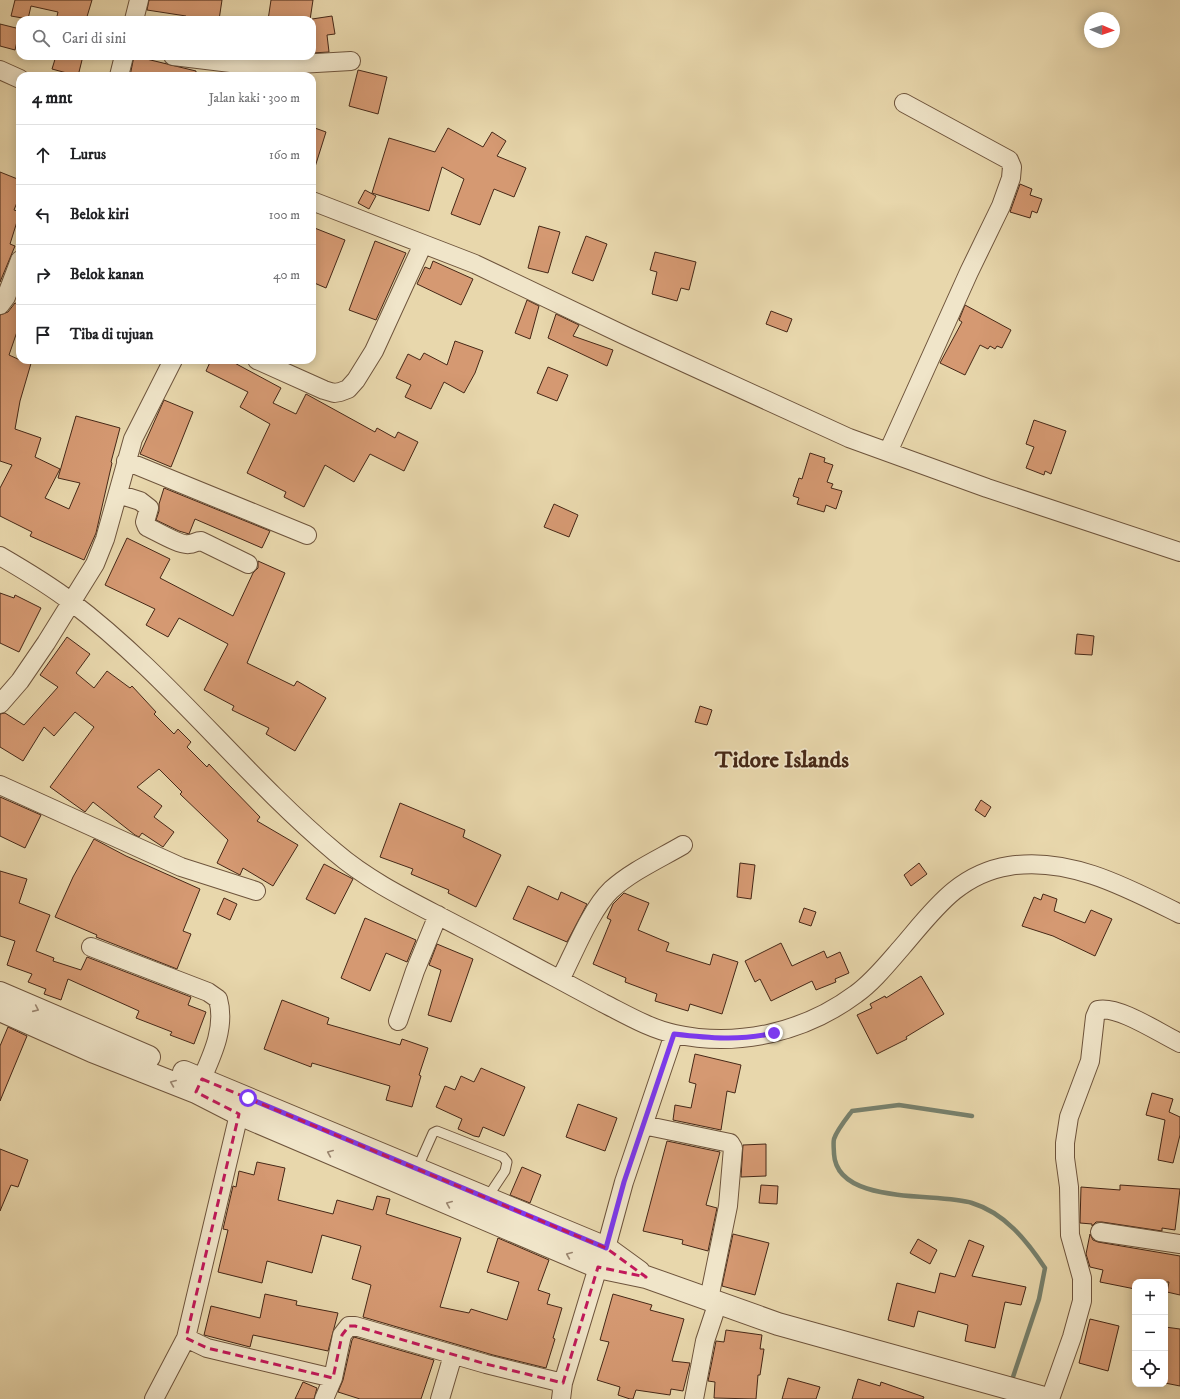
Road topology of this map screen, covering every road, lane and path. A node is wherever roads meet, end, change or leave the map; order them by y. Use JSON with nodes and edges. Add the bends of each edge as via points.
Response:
{"nodes":[{"id":1,"x":139,"y":0,"type":"edge"},
{"id":2,"x":135,"y":16,"type":"edge"},
{"id":3,"x":123,"y":60,"type":"edge"},
{"id":4,"x":206,"y":60,"type":"edge"},
{"id":5,"x":351,"y":60,"type":"dead end"},
{"id":6,"x":0,"y":70,"type":"edge"},
{"id":7,"x":120,"y":72,"type":"edge"},
{"id":8,"x":16,"y":77,"type":"edge"},
{"id":9,"x":904,"y":103,"type":"dead end"},
{"id":10,"x":316,"y":203,"type":"edge"},
{"id":11,"x":423,"y":244,"type":"junction"},
{"id":12,"x":16,"y":271,"type":"edge"},
{"id":13,"x":0,"y":305,"type":"edge"},
{"id":14,"x":171,"y":364,"type":"edge"},
{"id":15,"x":266,"y":364,"type":"edge"},
{"id":16,"x":888,"y":452,"type":"junction"},
{"id":17,"x":126,"y":461,"type":"junction"},
{"id":18,"x":118,"y":494,"type":"junction"},
{"id":19,"x":307,"y":535,"type":"dead end"},
{"id":20,"x":1180,"y":552,"type":"edge"},
{"id":21,"x":0,"y":556,"type":"edge"},
{"id":22,"x":248,"y":564,"type":"dead end"},
{"id":23,"x":71,"y":601,"type":"junction"},
{"id":24,"x":0,"y":704,"type":"edge"},
{"id":25,"x":0,"y":785,"type":"edge"},
{"id":26,"x":683,"y":845,"type":"dead end"},
{"id":27,"x":256,"y":891,"type":"dead end"},
{"id":28,"x":1180,"y":914,"type":"edge"},
{"id":29,"x":438,"y":915,"type":"junction"},
{"id":30,"x":91,"y":947,"type":"dead end"},
{"id":31,"x":560,"y":980,"type":"junction"},
{"id":32,"x":0,"y":993,"type":"edge"},
{"id":33,"x":0,"y":1010,"type":"edge"},
{"id":34,"x":398,"y":1021,"type":"dead end"},
{"id":35,"x":674,"y":1034,"type":"junction"},
{"id":36,"x":1180,"y":1044,"type":"edge"},
{"id":37,"x":199,"y":1086,"type":"junction"},
{"id":38,"x":239,"y":1114,"type":"junction"},
{"id":39,"x":643,"y":1125,"type":"junction"},
{"id":40,"x":417,"y":1169,"type":"junction"},
{"id":41,"x":487,"y":1198,"type":"junction"},
{"id":42,"x":1100,"y":1232,"type":"dead end"},
{"id":43,"x":1180,"y":1244,"type":"edge"},
{"id":44,"x":602,"y":1258,"type":"junction"},
{"id":45,"x":713,"y":1301,"type":"junction"},
{"id":46,"x":186,"y":1338,"type":"junction"},
{"id":47,"x":453,"y":1355,"type":"junction"},
{"id":48,"x":333,"y":1378,"type":"junction"},
{"id":49,"x":562,"y":1391,"type":"edge"},
{"id":50,"x":154,"y":1399,"type":"edge"},
{"id":51,"x":324,"y":1399,"type":"edge"},
{"id":52,"x":440,"y":1399,"type":"edge"},
{"id":53,"x":694,"y":1399,"type":"edge"},
{"id":54,"x":1049,"y":1399,"type":"edge"}],
"edges":[{"from":1,"to":2,"type":"street"},
{"from":3,"to":7,"type":"street"},
{"from":4,"to":5,"type":"street","via":[[300,64]]},
{"from":6,"to":8,"type":"street"},
{"from":9,"to":16,"type":"street","via":[[1009,160],[1012,167],[1011,178],[1001,206]]},
{"from":10,"to":11,"type":"street"},
{"from":11,"to":15,"type":"street","via":[[374,351],[348,389],[334,393],[324,390]]},
{"from":11,"to":16,"type":"street","via":[[475,264],[849,438]]},
{"from":12,"to":13,"type":"street","via":[[6,297]]},
{"from":14,"to":17,"type":"street","via":[[133,439]]},
{"from":16,"to":20,"type":"street"},
{"from":17,"to":18,"type":"street"},
{"from":17,"to":19,"type":"street"},
{"from":18,"to":22,"type":"street","via":[[146,504],[149,508],[145,522],[147,527],[183,543],[201,541]]},
{"from":18,"to":23,"type":"street","via":[[95,564]]},
{"from":21,"to":23,"type":"street"},
{"from":23,"to":24,"type":"street","via":[[20,681]]},
{"from":23,"to":29,"type":"street","via":[[171,691],[269,791],[336,853],[394,892]]},
{"from":25,"to":27,"type":"street","via":[[181,867]]},
{"from":26,"to":31,"type":"street","via":[[628,876],[610,891],[594,914]]},
{"from":28,"to":35,"type":"street","via":[[1123,887],[1070,868],[1029,864],[989,870],[961,884],[940,902],[902,947],[856,994],[798,1026],[752,1038],[719,1039]]},
{"from":29,"to":31,"type":"street"},
{"from":29,"to":34,"type":"street"},
{"from":30,"to":37,"type":"street","via":[[208,992],[218,999],[221,1023],[215,1048]]},
{"from":31,"to":35,"type":"street","via":[[634,1018]]},
{"from":32,"to":37,"type":"street","one_way":true},
{"from":37,"to":33,"type":"street","one_way":true,"via":[[92,1051]]},
{"from":35,"to":39,"type":"street"},
{"from":36,"to":54,"type":"street","via":[[1120,1012],[1098,1010],[1095,1017],[1089,1065],[1069,1117],[1065,1143],[1070,1235],[1082,1278],[1082,1301],[1072,1337]]},
{"from":37,"to":38,"type":"street"},
{"from":37,"to":40,"type":"street"},
{"from":44,"to":38,"type":"street","one_way":true},
{"from":38,"to":46,"type":"street"},
{"from":39,"to":44,"type":"street"},
{"from":39,"to":45,"type":"street","via":[[730,1143],[733,1148],[728,1206]]},
{"from":40,"to":41,"type":"street"},
{"from":40,"to":41,"type":"lane","via":[[433,1133],[440,1131],[503,1157],[507,1162],[505,1171]]},
{"from":41,"to":44,"type":"street"},
{"from":42,"to":43,"type":"street"},
{"from":44,"to":45,"type":"street"},
{"from":44,"to":49,"type":"street"},
{"from":45,"to":53,"type":"street"},
{"from":45,"to":54,"type":"street","via":[[778,1324]]},
{"from":46,"to":48,"type":"street","via":[[207,1348]]},
{"from":46,"to":50,"type":"street"},
{"from":47,"to":48,"type":"street","via":[[364,1328],[349,1326],[342,1335]]},
{"from":47,"to":49,"type":"street"},
{"from":47,"to":52,"type":"street"},
{"from":48,"to":51,"type":"street"}]}
